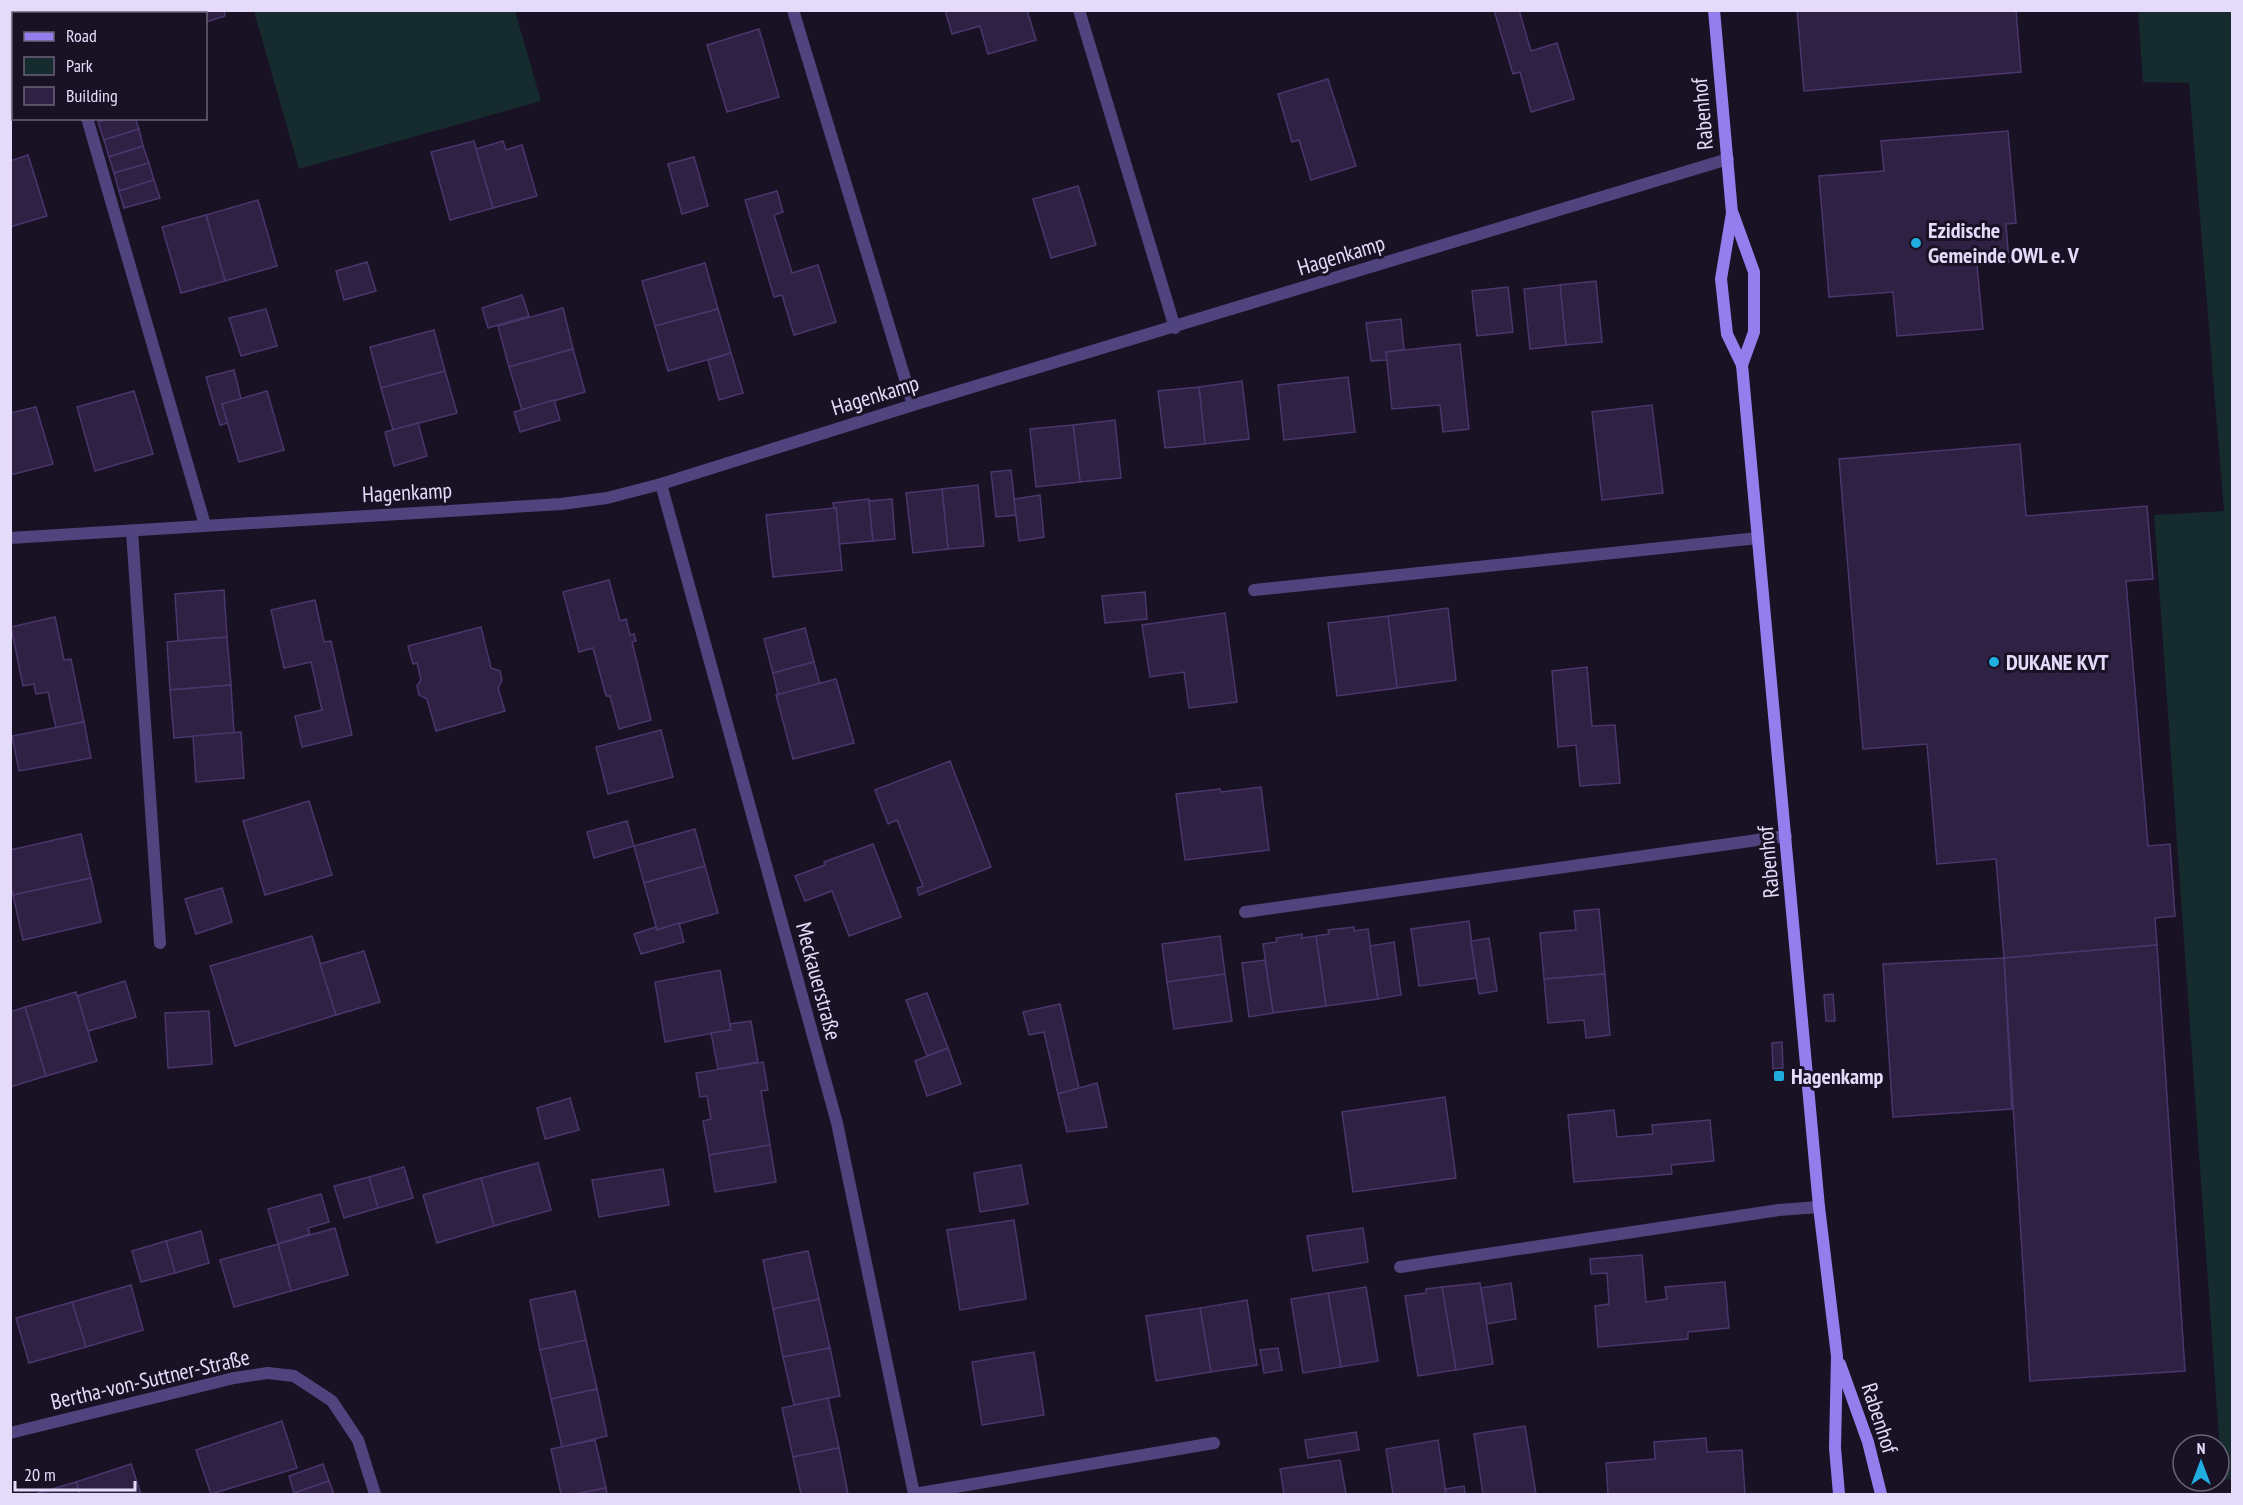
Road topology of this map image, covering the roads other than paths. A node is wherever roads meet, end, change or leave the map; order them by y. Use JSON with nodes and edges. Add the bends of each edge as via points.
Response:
{"nodes":[{"id":1,"x":793,"y":10,"type":"edge"},
{"id":2,"x":1079,"y":10,"type":"edge"},
{"id":3,"x":1714,"y":10,"type":"edge"},
{"id":4,"x":88,"y":120,"type":"edge"},
{"id":5,"x":1728,"y":159,"type":"junction"},
{"id":6,"x":1732,"y":213,"type":"junction"},
{"id":7,"x":1175,"y":328,"type":"junction"},
{"id":8,"x":1742,"y":365,"type":"junction"},
{"id":9,"x":913,"y":405,"type":"junction"},
{"id":10,"x":661,"y":484,"type":"junction"},
{"id":11,"x":205,"y":525,"type":"junction"},
{"id":12,"x":132,"y":531,"type":"junction"},
{"id":13,"x":10,"y":538,"type":"edge"},
{"id":14,"x":1758,"y":538,"type":"junction"},
{"id":15,"x":1254,"y":590,"type":"dead end"},
{"id":16,"x":1786,"y":836,"type":"junction"},
{"id":17,"x":1245,"y":912,"type":"dead end"},
{"id":18,"x":160,"y":943,"type":"dead end"},
{"id":19,"x":1819,"y":1207,"type":"junction"},
{"id":20,"x":1400,"y":1267,"type":"dead end"},
{"id":21,"x":1837,"y":1356,"type":"junction"},
{"id":22,"x":10,"y":1433,"type":"edge"},
{"id":23,"x":1214,"y":1443,"type":"dead end"},
{"id":24,"x":375,"y":1494,"type":"edge"},
{"id":25,"x":914,"y":1494,"type":"edge"},
{"id":26,"x":1839,"y":1494,"type":"edge"},
{"id":27,"x":1881,"y":1494,"type":"edge"}],
"edges":[{"from":1,"to":9,"type":"street"},
{"from":2,"to":7,"type":"street"},
{"from":3,"to":5,"type":"street","name":"Rabenhof"},
{"from":4,"to":11,"type":"street"},
{"from":5,"to":6,"type":"street","name":"Rabenhof"},
{"from":5,"to":7,"type":"street","name":"Hagenkamp"},
{"from":6,"to":8,"type":"street","name":"Rabenhof","via":[[1721,279],[1727,334]]},
{"from":6,"to":8,"type":"street","name":"Rabenhof","via":[[1754,272],[1754,332]]},
{"from":7,"to":9,"type":"street","name":"Hagenkamp"},
{"from":8,"to":14,"type":"street","name":"Rabenhof"},
{"from":9,"to":10,"type":"street","name":"Hagenkamp"},
{"from":10,"to":11,"type":"street","name":"Hagenkamp","via":[[607,498],[561,504]]},
{"from":10,"to":25,"type":"street","name":"Meckauerstraße","via":[[837,1123]]},
{"from":11,"to":12,"type":"street","name":"Hagenkamp"},
{"from":12,"to":13,"type":"street","name":"Hagenkamp"},
{"from":12,"to":18,"type":"street"},
{"from":14,"to":15,"type":"street"},
{"from":14,"to":16,"type":"street","name":"Rabenhof"},
{"from":16,"to":17,"type":"street"},
{"from":16,"to":19,"type":"street","name":"Rabenhof"},
{"from":19,"to":20,"type":"street","via":[[1767,1211]]},
{"from":19,"to":21,"type":"street","name":"Rabenhof"},
{"from":21,"to":26,"type":"street","name":"Rabenhof","via":[[1835,1448]]},
{"from":21,"to":27,"type":"street","name":"Rabenhof","via":[[1868,1442]]},
{"from":22,"to":24,"type":"street","name":"Bertha-von-Suttner-Straße","via":[[234,1378],[268,1372],[294,1376],[332,1401],[358,1440]]},
{"from":23,"to":25,"type":"street"}]}
